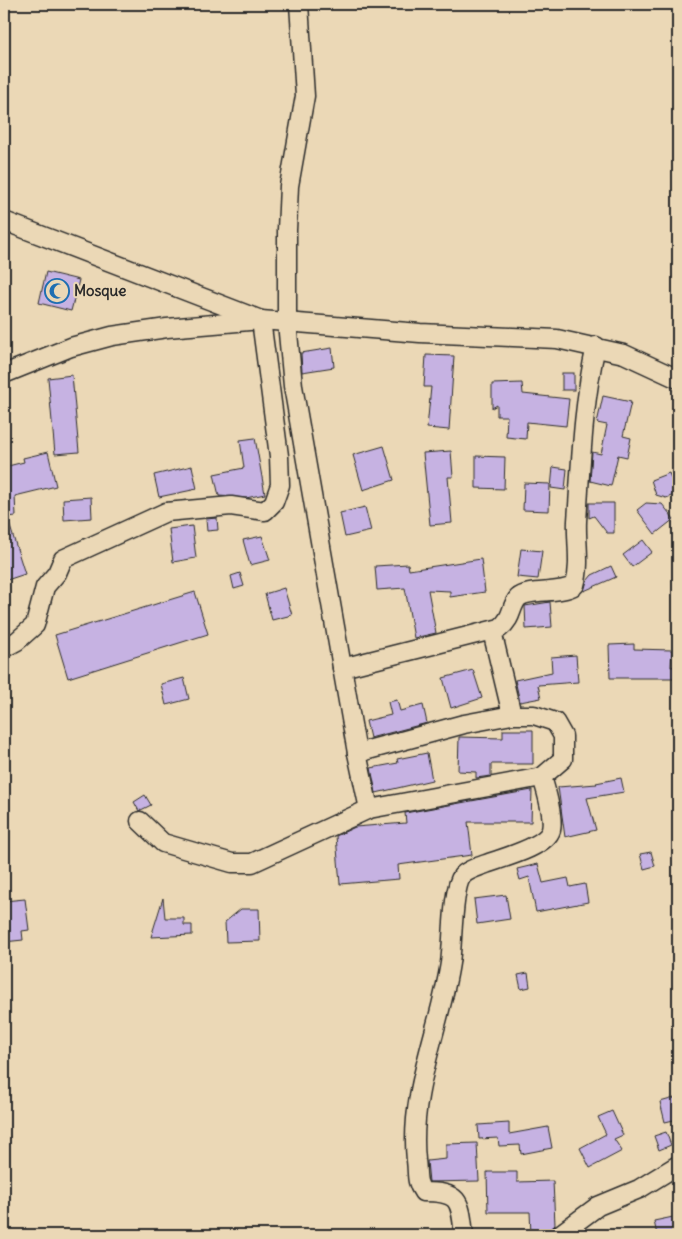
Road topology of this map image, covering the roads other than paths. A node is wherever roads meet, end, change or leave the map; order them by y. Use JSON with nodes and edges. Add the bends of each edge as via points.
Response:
{"nodes":[{"id":1,"x":299,"y":4,"type":"edge"},
{"id":2,"x":4,"y":221,"type":"edge"},
{"id":3,"x":261,"y":320,"type":"junction"},
{"id":4,"x":287,"y":322,"type":"junction"},
{"id":5,"x":596,"y":346,"type":"junction"},
{"id":6,"x":4,"y":374,"type":"edge"},
{"id":7,"x":678,"y":379,"type":"edge"},
{"id":8,"x":492,"y":631,"type":"junction"},
{"id":9,"x":4,"y":648,"type":"edge"},
{"id":10,"x":342,"y":668,"type":"junction"},
{"id":11,"x":512,"y":715,"type":"junction"},
{"id":12,"x":356,"y":753,"type":"junction"},
{"id":13,"x":542,"y":777,"type":"junction"},
{"id":14,"x":369,"y":809,"type":"junction"},
{"id":15,"x":140,"y":821,"type":"dead end"},
{"id":16,"x":676,"y":1171,"type":"edge"},
{"id":17,"x":464,"y":1235,"type":"edge"},
{"id":18,"x":559,"y":1235,"type":"edge"}],
"edges":[{"from":1,"to":4,"type":"street","via":[[305,96],[289,186]]},
{"from":2,"to":3,"type":"street"},
{"from":3,"to":4,"type":"street"},
{"from":3,"to":6,"type":"street","via":[[112,336],[71,347]]},
{"from":3,"to":9,"type":"street","via":[[279,456],[280,485],[274,502],[265,511],[232,506],[166,512],[63,559],[57,573],[45,587],[35,624]]},
{"from":4,"to":5,"type":"street","via":[[420,333],[557,339]]},
{"from":4,"to":10,"type":"street","via":[[292,386]]},
{"from":5,"to":7,"type":"street","via":[[624,354]]},
{"from":5,"to":8,"type":"street","via":[[581,448],[577,537],[579,571],[575,585],[566,590],[528,593],[518,598],[510,618]]},
{"from":8,"to":10,"type":"street"},
{"from":8,"to":11,"type":"street"},
{"from":10,"to":12,"type":"street"},
{"from":11,"to":12,"type":"street","via":[[464,724]]},
{"from":11,"to":13,"type":"street","via":[[534,715],[555,722],[563,736],[563,759]]},
{"from":12,"to":14,"type":"street"},
{"from":13,"to":14,"type":"street"},
{"from":13,"to":17,"type":"street","via":[[552,822],[547,836],[539,844],[462,876],[457,890],[450,963],[424,1070],[415,1126],[416,1178],[423,1192],[446,1192],[454,1197]]},
{"from":14,"to":15,"type":"street","via":[[252,863],[232,863],[163,843]]},
{"from":16,"to":18,"type":"street","via":[[598,1206]]}]}
